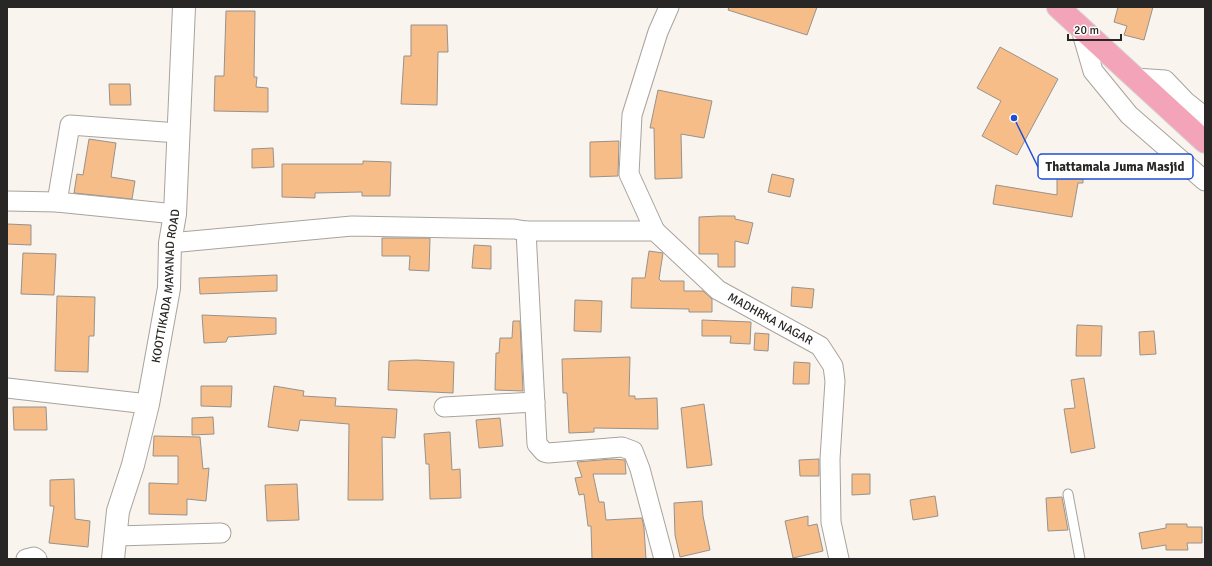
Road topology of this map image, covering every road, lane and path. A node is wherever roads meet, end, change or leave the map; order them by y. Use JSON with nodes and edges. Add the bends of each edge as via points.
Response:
{"nodes":[{"id":1,"x":184,"y":7,"type":"edge"},
{"id":2,"x":669,"y":7,"type":"edge"},
{"id":3,"x":1058,"y":7,"type":"edge"},
{"id":4,"x":1080,"y":26,"type":"junction"},
{"id":5,"x":1135,"y":78,"type":"junction"},
{"id":6,"x":1205,"y":117,"type":"edge"},
{"id":7,"x":178,"y":133,"type":"junction"},
{"id":8,"x":1205,"y":142,"type":"edge"},
{"id":9,"x":1205,"y":181,"type":"edge"},
{"id":10,"x":7,"y":201,"type":"edge"},
{"id":11,"x":57,"y":202,"type":"junction"},
{"id":12,"x":175,"y":214,"type":"junction"},
{"id":13,"x":526,"y":231,"type":"junction"},
{"id":14,"x":655,"y":231,"type":"junction"},
{"id":15,"x":170,"y":243,"type":"junction"},
{"id":16,"x":7,"y":388,"type":"edge"},
{"id":17,"x":535,"y":402,"type":"junction"},
{"id":18,"x":148,"y":404,"type":"junction"},
{"id":19,"x":444,"y":407,"type":"dead end"},
{"id":20,"x":1068,"y":494,"type":"dead end"},
{"id":21,"x":221,"y":533,"type":"dead end"},
{"id":22,"x":116,"y":536,"type":"junction"},
{"id":23,"x":26,"y":559,"type":"edge"},
{"id":24,"x":37,"y":559,"type":"edge"},
{"id":25,"x":113,"y":559,"type":"edge"},
{"id":26,"x":664,"y":559,"type":"edge"},
{"id":27,"x":838,"y":559,"type":"edge"},
{"id":28,"x":1080,"y":559,"type":"edge"}],
"edges":[{"from":1,"to":7,"type":"main road","name":"KOOTTIKADA MAYANAD ROAD"},
{"from":2,"to":14,"type":"street","via":[[658,32],[632,115],[629,174]]},
{"from":3,"to":4,"type":"main road"},
{"from":4,"to":5,"type":"main road"},
{"from":4,"to":9,"type":"street","via":[[1093,71],[1098,78],[1129,114]]},
{"from":5,"to":6,"type":"street","via":[[1165,80]]},
{"from":5,"to":8,"type":"main road"},
{"from":7,"to":11,"type":"street","via":[[70,125]]},
{"from":7,"to":12,"type":"main road","name":"KOOTTIKADA MAYANAD ROAD"},
{"from":10,"to":11,"type":"street"},
{"from":11,"to":12,"type":"street"},
{"from":12,"to":15,"type":"main road","name":"KOOTTIKADA MAYANAD ROAD"},
{"from":13,"to":14,"type":"street"},
{"from":13,"to":15,"type":"street","via":[[352,226]]},
{"from":13,"to":17,"type":"street"},
{"from":14,"to":27,"type":"street","name":"MADHRKA NAGAR","via":[[718,290],[820,346],[833,366],[831,522]]},
{"from":15,"to":18,"type":"main road","name":"KOOTTIKADA MAYANAD ROAD","via":[[170,288]]},
{"from":16,"to":18,"type":"street"},
{"from":17,"to":19,"type":"street"},
{"from":17,"to":26,"type":"street","via":[[537,444],[544,452],[622,447],[633,451]]},
{"from":18,"to":22,"type":"main road","name":"KOOTTIKADA MAYANAD ROAD","via":[[133,465],[118,511]]},
{"from":20,"to":28,"type":"lane"},
{"from":21,"to":22,"type":"street"},
{"from":22,"to":25,"type":"main road","name":"KOOTTIKADA MAYANAD ROAD"},
{"from":23,"to":24,"type":"street"}]}
